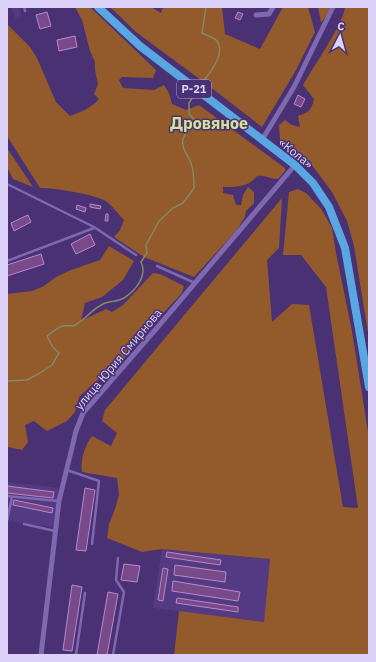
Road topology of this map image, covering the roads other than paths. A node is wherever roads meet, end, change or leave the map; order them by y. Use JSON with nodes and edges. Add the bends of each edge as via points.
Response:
{"nodes":[{"id":1,"x":24,"y":7,"type":"edge"},
{"id":2,"x":98,"y":7,"type":"edge"},
{"id":3,"x":273,"y":7,"type":"edge"},
{"id":4,"x":333,"y":7,"type":"edge"},
{"id":5,"x":25,"y":11,"type":"dead end"},
{"id":6,"x":256,"y":15,"type":"dead end"},
{"id":7,"x":262,"y":140,"type":"junction"},
{"id":8,"x":295,"y":166,"type":"junction"},
{"id":9,"x":7,"y":184,"type":"edge"},
{"id":10,"x":94,"y":227,"type":"junction"},
{"id":11,"x":136,"y":255,"type":"dead end"},
{"id":12,"x":7,"y":261,"type":"edge"},
{"id":13,"x":157,"y":266,"type":"dead end"},
{"id":14,"x":195,"y":283,"type":"junction"},
{"id":15,"x":369,"y":387,"type":"edge"},
{"id":16,"x":66,"y":469,"type":"junction"},
{"id":17,"x":7,"y":496,"type":"edge"},
{"id":18,"x":12,"y":497,"type":"junction"},
{"id":19,"x":59,"y":501,"type":"junction"},
{"id":20,"x":7,"y":521,"type":"edge"},
{"id":21,"x":24,"y":524,"type":"dead end"},
{"id":22,"x":55,"y":531,"type":"junction"},
{"id":23,"x":92,"y":544,"type":"dead end"},
{"id":24,"x":118,"y":558,"type":"dead end"},
{"id":25,"x":86,"y":593,"type":"dead end"},
{"id":26,"x":41,"y":655,"type":"edge"},
{"id":27,"x":76,"y":655,"type":"edge"},
{"id":28,"x":113,"y":655,"type":"edge"}],
"edges":[{"from":1,"to":5,"type":"lane"},
{"from":2,"to":7,"type":"highway","name":"«Кола»","number":"Р-21","via":[[140,46]]},
{"from":3,"to":6,"type":"street","via":[[269,14]]},
{"from":4,"to":7,"type":"street","via":[[294,87]]},
{"from":7,"to":8,"type":"highway","name":"«Кола»","number":"Р-21"},
{"from":8,"to":14,"type":"street","name":"улица Юрия Смирнова"},
{"from":8,"to":15,"type":"highway","name":"«Кола»","number":"Р-21","via":[[313,183],[329,207],[345,248]]},
{"from":9,"to":10,"type":"lane"},
{"from":10,"to":11,"type":"lane"},
{"from":10,"to":12,"type":"lane"},
{"from":13,"to":14,"type":"lane"},
{"from":14,"to":16,"type":"street","name":"улица Юрия Смирнова","via":[[83,413]]},
{"from":16,"to":19,"type":"street","name":"улица Юрия Смирнова"},
{"from":16,"to":23,"type":"lane","via":[[99,481]]},
{"from":17,"to":18,"type":"lane"},
{"from":18,"to":19,"type":"lane"},
{"from":18,"to":20,"type":"lane"},
{"from":19,"to":22,"type":"street","name":"улица Юрия Смирнова"},
{"from":21,"to":22,"type":"lane"},
{"from":22,"to":26,"type":"street","name":"улица Юрия Смирнова"},
{"from":24,"to":28,"type":"lane","via":[[116,580],[124,592]]},
{"from":25,"to":27,"type":"lane"}]}
